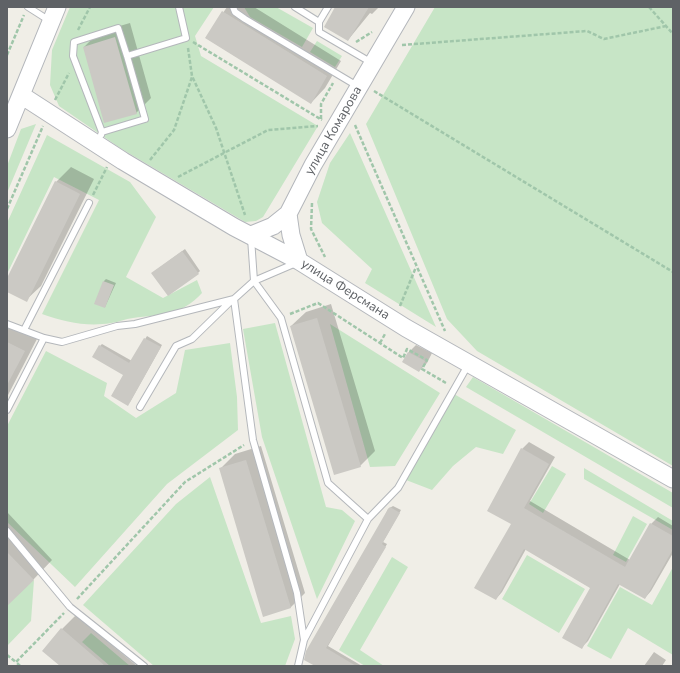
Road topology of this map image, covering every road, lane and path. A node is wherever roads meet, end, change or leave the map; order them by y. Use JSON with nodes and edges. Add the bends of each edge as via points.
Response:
{"nodes":[{"id":1,"x":28,"y":7,"type":"edge"},
{"id":2,"x":90,"y":7,"type":"edge"},
{"id":3,"x":179,"y":7,"type":"edge"},
{"id":4,"x":232,"y":7,"type":"edge"},
{"id":5,"x":295,"y":7,"type":"edge"},
{"id":6,"x":328,"y":7,"type":"edge"},
{"id":7,"x":406,"y":7,"type":"edge"},
{"id":8,"x":649,"y":7,"type":"edge"},
{"id":9,"x":24,"y":14,"type":"dead end"},
{"id":10,"x":54,"y":15,"type":"edge"},
{"id":11,"x":319,"y":22,"type":"junction"},
{"id":12,"x":375,"y":26,"type":"dead end"},
{"id":13,"x":666,"y":26,"type":"junction"},
{"id":14,"x":673,"y":34,"type":"edge"},
{"id":15,"x":186,"y":38,"type":"junction"},
{"id":16,"x":74,"y":42,"type":"junction"},
{"id":17,"x":413,"y":43,"type":"dead end"},
{"id":18,"x":351,"y":51,"type":"junction"},
{"id":19,"x":7,"y":55,"type":"edge"},
{"id":20,"x":127,"y":56,"type":"junction"},
{"id":21,"x":75,"y":61,"type":"junction"},
{"id":22,"x":372,"y":64,"type":"junction"},
{"id":23,"x":338,"y":75,"type":"junction"},
{"id":24,"x":192,"y":76,"type":"junction"},
{"id":25,"x":365,"y":88,"type":"junction"},
{"id":26,"x":21,"y":95,"type":"junction"},
{"id":27,"x":49,"y":112,"type":"junction"},
{"id":28,"x":322,"y":120,"type":"junction"},
{"id":29,"x":352,"y":120,"type":"dead end"},
{"id":30,"x":318,"y":126,"type":"junction"},
{"id":31,"x":7,"y":129,"type":"edge"},
{"id":32,"x":314,"y":132,"type":"dead end"},
{"id":33,"x":99,"y":138,"type":"junction"},
{"id":34,"x":224,"y":153,"type":"junction"},
{"id":35,"x":113,"y":155,"type":"junction"},
{"id":36,"x":155,"y":166,"type":"dead end"},
{"id":37,"x":182,"y":182,"type":"dead end"},
{"id":38,"x":312,"y":199,"type":"dead end"},
{"id":39,"x":89,"y":203,"type":"joint"},
{"id":40,"x":7,"y":208,"type":"edge"},
{"id":41,"x":288,"y":214,"type":"junction"},
{"id":42,"x":246,"y":216,"type":"dead end"},
{"id":43,"x":251,"y":235,"type":"junction"},
{"id":44,"x":328,"y":260,"type":"dead end"},
{"id":45,"x":299,"y":262,"type":"junction"},
{"id":46,"x":416,"y":267,"type":"junction"},
{"id":47,"x":673,"y":272,"type":"edge"},
{"id":48,"x":254,"y":281,"type":"junction"},
{"id":49,"x":234,"y":299,"type":"junction"},
{"id":50,"x":393,"y":312,"type":"junction"},
{"id":51,"x":281,"y":318,"type":"junction"},
{"id":52,"x":7,"y":324,"type":"edge"},
{"id":53,"x":24,"y":330,"type":"junction"},
{"id":54,"x":445,"y":332,"type":"dead end"},
{"id":55,"x":44,"y":338,"type":"junction"},
{"id":56,"x":380,"y":343,"type":"junction"},
{"id":57,"x":470,"y":362,"type":"junction"},
{"id":58,"x":455,"y":388,"type":"junction"},
{"id":59,"x":140,"y":407,"type":"dead end"},
{"id":60,"x":7,"y":410,"type":"edge"},
{"id":61,"x":253,"y":440,"type":"junction"},
{"id":62,"x":673,"y":479,"type":"edge"},
{"id":63,"x":368,"y":519,"type":"junction"},
{"id":64,"x":7,"y":531,"type":"edge"},
{"id":65,"x":70,"y":606,"type":"junction"},
{"id":66,"x":304,"y":640,"type":"junction"},
{"id":67,"x":7,"y":655,"type":"edge"},
{"id":68,"x":16,"y":662,"type":"junction"},
{"id":69,"x":20,"y":666,"type":"edge"},
{"id":70,"x":144,"y":666,"type":"edge"},
{"id":71,"x":298,"y":666,"type":"edge"}],
"edges":[{"from":1,"to":10,"type":"lane"},
{"from":2,"to":16,"type":"path"},
{"from":3,"to":15,"type":"lane"},
{"from":4,"to":23,"type":"lane","via":[[245,19]]},
{"from":5,"to":11,"type":"lane"},
{"from":6,"to":11,"type":"lane"},
{"from":7,"to":22,"type":"street","name":"улица Комарова"},
{"from":8,"to":13,"type":"path"},
{"from":9,"to":19,"type":"path"},
{"from":10,"to":26,"type":"street"},
{"from":11,"to":18,"type":"lane","via":[[320,32]]},
{"from":12,"to":18,"type":"path","via":[[371,32],[357,41]]},
{"from":13,"to":14,"type":"path"},
{"from":13,"to":17,"type":"path","via":[[604,39],[586,31]]},
{"from":15,"to":20,"type":"lane"},
{"from":15,"to":24,"type":"path"},
{"from":15,"to":28,"type":"path"},
{"from":16,"to":20,"type":"lane","via":[[118,28]]},
{"from":16,"to":21,"type":"lane"},
{"from":18,"to":22,"type":"lane"},
{"from":20,"to":33,"type":"lane","via":[[145,120]]},
{"from":21,"to":27,"type":"path"},
{"from":21,"to":33,"type":"lane"},
{"from":22,"to":25,"type":"street","name":"улица Комарова"},
{"from":23,"to":25,"type":"lane"},
{"from":23,"to":28,"type":"path","via":[[321,104]]},
{"from":24,"to":34,"type":"path","via":[[216,128]]},
{"from":24,"to":36,"type":"path","via":[[174,130],[149,162]]},
{"from":25,"to":41,"type":"street","name":"улица Комарова","via":[[313,165]]},
{"from":25,"to":47,"type":"path"},
{"from":26,"to":27,"type":"street","name":"улица Ферсмана"},
{"from":26,"to":31,"type":"street"},
{"from":27,"to":33,"type":"street","name":"улица Ферсмана"},
{"from":27,"to":40,"type":"path"},
{"from":28,"to":30,"type":"path"},
{"from":29,"to":46,"type":"path"},
{"from":30,"to":32,"type":"path"},
{"from":30,"to":34,"type":"path","via":[[268,130]]},
{"from":33,"to":35,"type":"street","name":"улица Ферсмана"},
{"from":34,"to":37,"type":"path","via":[[175,178]]},
{"from":34,"to":42,"type":"path"},
{"from":35,"to":39,"type":"path"},
{"from":35,"to":43,"type":"street","name":"улица Ферсмана"},
{"from":38,"to":44,"type":"path","via":[[311,229]]},
{"from":39,"to":53,"type":"lane"},
{"from":41,"to":43,"type":"street","via":[[273,226]]},
{"from":41,"to":45,"type":"street"},
{"from":43,"to":45,"type":"street","name":"улица Ферсмана"},
{"from":43,"to":48,"type":"lane"},
{"from":45,"to":48,"type":"lane"},
{"from":45,"to":50,"type":"street","name":"улица Ферсмана"},
{"from":46,"to":50,"type":"path","via":[[399,309]]},
{"from":46,"to":54,"type":"path"},
{"from":48,"to":49,"type":"lane"},
{"from":48,"to":51,"type":"lane"},
{"from":49,"to":55,"type":"lane","via":[[135,324],[117,326],[62,342]]},
{"from":49,"to":59,"type":"lane","via":[[192,339],[176,346]]},
{"from":49,"to":61,"type":"lane"},
{"from":50,"to":56,"type":"path"},
{"from":50,"to":57,"type":"street","name":"улица Ферсмана"},
{"from":51,"to":56,"type":"path","via":[[318,303]]},
{"from":51,"to":63,"type":"lane","via":[[328,483]]},
{"from":52,"to":53,"type":"lane"},
{"from":53,"to":55,"type":"lane"},
{"from":55,"to":60,"type":"lane"},
{"from":56,"to":58,"type":"path","via":[[403,358],[407,349],[427,360],[422,369]]},
{"from":57,"to":58,"type":"lane"},
{"from":57,"to":62,"type":"street","name":"улица Ферсмана"},
{"from":58,"to":63,"type":"lane","via":[[398,488]]},
{"from":61,"to":65,"type":"path","via":[[185,482]]},
{"from":61,"to":66,"type":"lane","via":[[297,593]]},
{"from":63,"to":66,"type":"lane"},
{"from":64,"to":65,"type":"lane"},
{"from":65,"to":68,"type":"path"},
{"from":65,"to":70,"type":"lane"},
{"from":66,"to":71,"type":"lane"},
{"from":67,"to":68,"type":"path"},
{"from":68,"to":69,"type":"path"}]}
